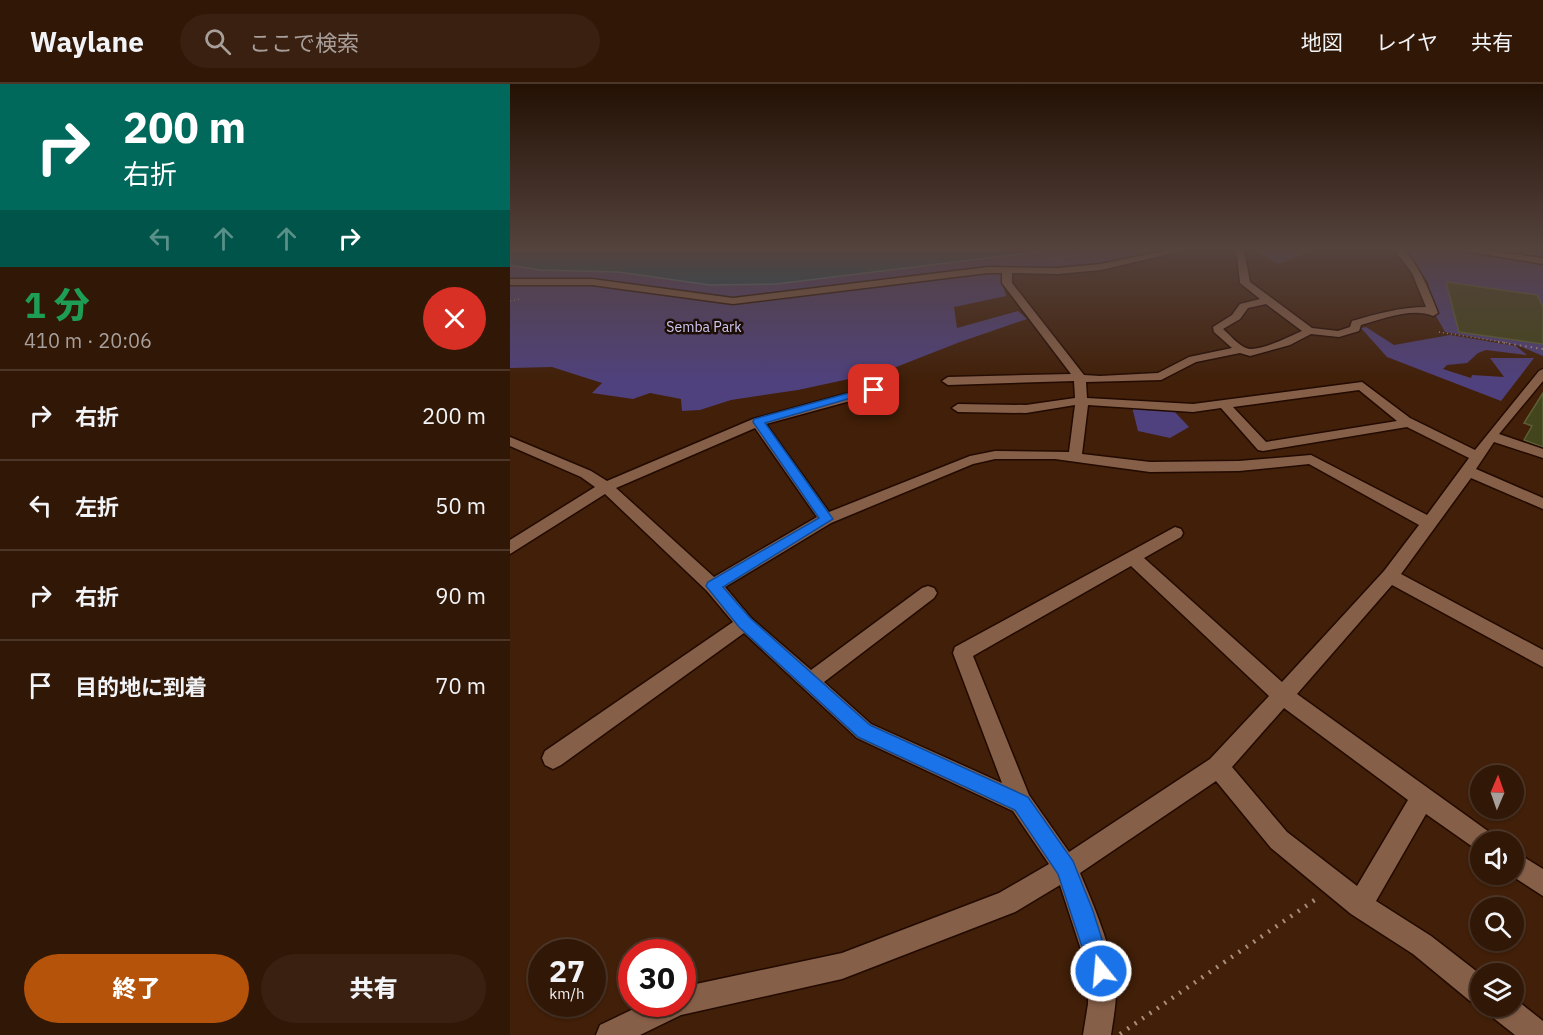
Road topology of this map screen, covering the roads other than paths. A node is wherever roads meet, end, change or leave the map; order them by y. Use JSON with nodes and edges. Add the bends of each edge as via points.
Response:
{"nodes":[{"id":1,"x":684,"y":294,"type":"edge"},
{"id":2,"x":787,"y":294,"type":"edge"},
{"id":3,"x":1016,"y":294,"type":"edge"},
{"id":4,"x":1261,"y":294,"type":"edge"},
{"id":5,"x":1428,"y":294,"type":"edge"},
{"id":6,"x":1269,"y":300,"type":"junction"},
{"id":7,"x":1309,"y":331,"type":"junction"},
{"id":8,"x":1240,"y":350,"type":"junction"},
{"id":9,"x":1543,"y":373,"type":"edge"},
{"id":10,"x":1080,"y":378,"type":"junction"},
{"id":11,"x":948,"y":381,"type":"dead end"},
{"id":12,"x":891,"y":386,"type":"dead end"},
{"id":13,"x":1080,"y":401,"type":"junction"},
{"id":14,"x":1224,"y":404,"type":"junction"},
{"id":15,"x":958,"y":408,"type":"dead end"},
{"id":16,"x":758,"y":422,"type":"junction"},
{"id":17,"x":1409,"y":423,"type":"junction"},
{"id":18,"x":1491,"y":436,"type":"junction"},
{"id":19,"x":510,"y":441,"type":"edge"},
{"id":20,"x":1543,"y":454,"type":"edge"},
{"id":21,"x":1075,"y":458,"type":"junction"},
{"id":22,"x":1473,"y":464,"type":"junction"},
{"id":23,"x":606,"y":487,"type":"junction"},
{"id":24,"x":1543,"y":504,"type":"edge"},
{"id":25,"x":826,"y":519,"type":"junction"},
{"id":26,"x":1430,"y":524,"type":"junction"},
{"id":27,"x":1175,"y":532,"type":"dead end"},
{"id":28,"x":510,"y":548,"type":"edge"},
{"id":29,"x":1133,"y":558,"type":"junction"},
{"id":30,"x":1390,"y":576,"type":"junction"},
{"id":31,"x":713,"y":586,"type":"junction"},
{"id":32,"x":928,"y":593,"type":"dead end"},
{"id":33,"x":745,"y":622,"type":"junction"},
{"id":34,"x":1543,"y":659,"type":"edge"},
{"id":35,"x":810,"y":682,"type":"junction"},
{"id":36,"x":1282,"y":695,"type":"junction"},
{"id":37,"x":553,"y":758,"type":"dead end"},
{"id":38,"x":1218,"y":767,"type":"junction"},
{"id":39,"x":1423,"y":797,"type":"junction"},
{"id":40,"x":1021,"y":803,"type":"junction"},
{"id":41,"x":1470,"y":832,"type":"edge"},
{"id":42,"x":1066,"y":868,"type":"junction"},
{"id":43,"x":1524,"y":870,"type":"edge"},
{"id":44,"x":1543,"y":884,"type":"edge"},
{"id":45,"x":1360,"y":905,"type":"junction"},
{"id":46,"x":1470,"y":983,"type":"edge"},
{"id":47,"x":696,"y":998,"type":"edge"},
{"id":48,"x":647,"y":1017,"type":"edge"},
{"id":49,"x":1515,"y":1017,"type":"edge"},
{"id":50,"x":610,"y":1035,"type":"edge"},
{"id":51,"x":1096,"y":1035,"type":"edge"},
{"id":52,"x":1538,"y":1035,"type":"edge"}],
"edges":[{"from":1,"to":2,"type":"street","via":[[733,301]]},
{"from":3,"to":10,"type":"street"},
{"from":4,"to":6,"type":"street"},
{"from":5,"to":7,"type":"street","via":[[1433,311],[1413,309],[1382,316],[1356,323],[1355,328],[1339,334]]},
{"from":6,"to":7,"type":"street"},
{"from":6,"to":8,"type":"street","via":[[1244,306],[1236,317],[1218,327]]},
{"from":7,"to":8,"type":"street","via":[[1250,353]]},
{"from":8,"to":10,"type":"street","via":[[1193,359],[1161,376]]},
{"from":9,"to":18,"type":"street"},
{"from":10,"to":11,"type":"street"},
{"from":10,"to":13,"type":"street"},
{"from":12,"to":16,"type":"street"},
{"from":13,"to":14,"type":"street","via":[[1193,408]]},
{"from":13,"to":15,"type":"street","via":[[1026,409]]},
{"from":13,"to":21,"type":"street","via":[[1082,414]]},
{"from":14,"to":17,"type":"street","via":[[1362,386]]},
{"from":14,"to":17,"type":"street","via":[[1263,447]]},
{"from":16,"to":23,"type":"street"},
{"from":16,"to":25,"type":"street"},
{"from":17,"to":22,"type":"street"},
{"from":18,"to":20,"type":"street"},
{"from":18,"to":22,"type":"street"},
{"from":19,"to":23,"type":"street","via":[[586,474]]},
{"from":21,"to":25,"type":"street","via":[[995,455],[970,460]]},
{"from":21,"to":26,"type":"street","via":[[1150,466],[1311,459]]},
{"from":22,"to":24,"type":"street"},
{"from":22,"to":26,"type":"street"},
{"from":23,"to":28,"type":"street"},
{"from":23,"to":31,"type":"street"},
{"from":25,"to":31,"type":"street"},
{"from":26,"to":30,"type":"street"},
{"from":27,"to":29,"type":"street"},
{"from":29,"to":36,"type":"street"},
{"from":29,"to":40,"type":"street","via":[[962,653]]},
{"from":30,"to":34,"type":"street"},
{"from":30,"to":36,"type":"street"},
{"from":31,"to":33,"type":"street"},
{"from":32,"to":35,"type":"street"},
{"from":33,"to":35,"type":"street"},
{"from":33,"to":37,"type":"street"},
{"from":35,"to":40,"type":"street","via":[[864,731]]},
{"from":36,"to":38,"type":"street"},
{"from":36,"to":39,"type":"street"},
{"from":38,"to":42,"type":"street"},
{"from":38,"to":45,"type":"street","via":[[1279,840]]},
{"from":39,"to":41,"type":"street"},
{"from":39,"to":45,"type":"street"},
{"from":40,"to":42,"type":"street"},
{"from":42,"to":47,"type":"street","via":[[1006,903],[842,966]]},
{"from":42,"to":51,"type":"street","via":[[1101,971],[1102,1004]]},
{"from":43,"to":44,"type":"street"},
{"from":45,"to":46,"type":"street","via":[[1422,945]]},
{"from":48,"to":50,"type":"street"},
{"from":49,"to":52,"type":"street"}]}
